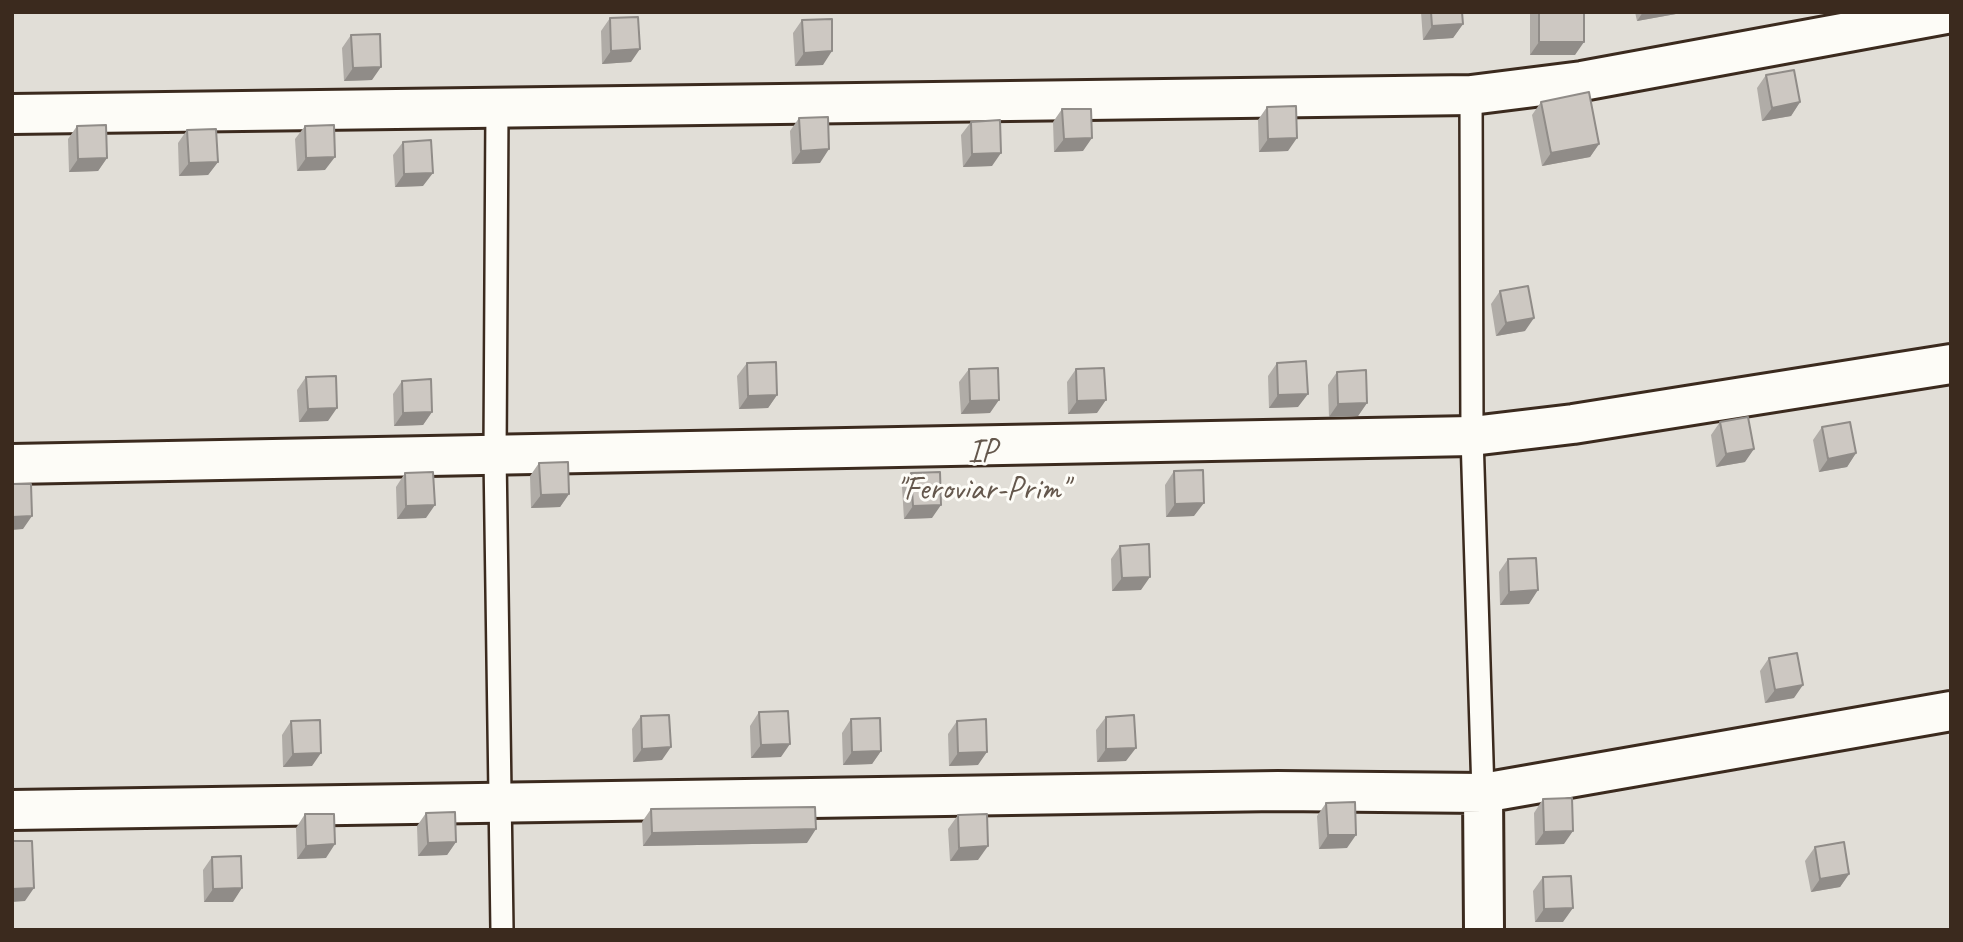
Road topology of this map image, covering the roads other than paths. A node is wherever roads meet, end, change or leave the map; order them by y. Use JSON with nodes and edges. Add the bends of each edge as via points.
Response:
{"nodes":[{"id":1,"x":1951,"y":13,"type":"edge"},
{"id":2,"x":1471,"y":95,"type":"junction"},
{"id":3,"x":497,"y":108,"type":"junction"},
{"id":4,"x":12,"y":114,"type":"edge"},
{"id":5,"x":1951,"y":363,"type":"edge"},
{"id":6,"x":1472,"y":436,"type":"junction"},
{"id":7,"x":495,"y":455,"type":"junction"},
{"id":8,"x":12,"y":464,"type":"edge"},
{"id":9,"x":1951,"y":711,"type":"edge"},
{"id":10,"x":1483,"y":793,"type":"junction"},
{"id":11,"x":501,"y":801,"type":"junction"},
{"id":12,"x":12,"y":810,"type":"edge"},
{"id":13,"x":502,"y":930,"type":"edge"},
{"id":14,"x":1484,"y":930,"type":"edge"}],
"edges":[{"from":1,"to":2,"type":"street","via":[[1582,81]]},
{"from":2,"to":3,"type":"street"},
{"from":2,"to":6,"type":"lane"},
{"from":3,"to":4,"type":"street"},
{"from":3,"to":7,"type":"lane"},
{"from":5,"to":6,"type":"street"},
{"from":6,"to":7,"type":"street"},
{"from":6,"to":10,"type":"lane"},
{"from":7,"to":8,"type":"street"},
{"from":7,"to":11,"type":"lane"},
{"from":9,"to":10,"type":"street"},
{"from":10,"to":11,"type":"street","via":[[1278,791]]},
{"from":10,"to":14,"type":"street"},
{"from":11,"to":12,"type":"street"},
{"from":11,"to":13,"type":"lane"}]}
